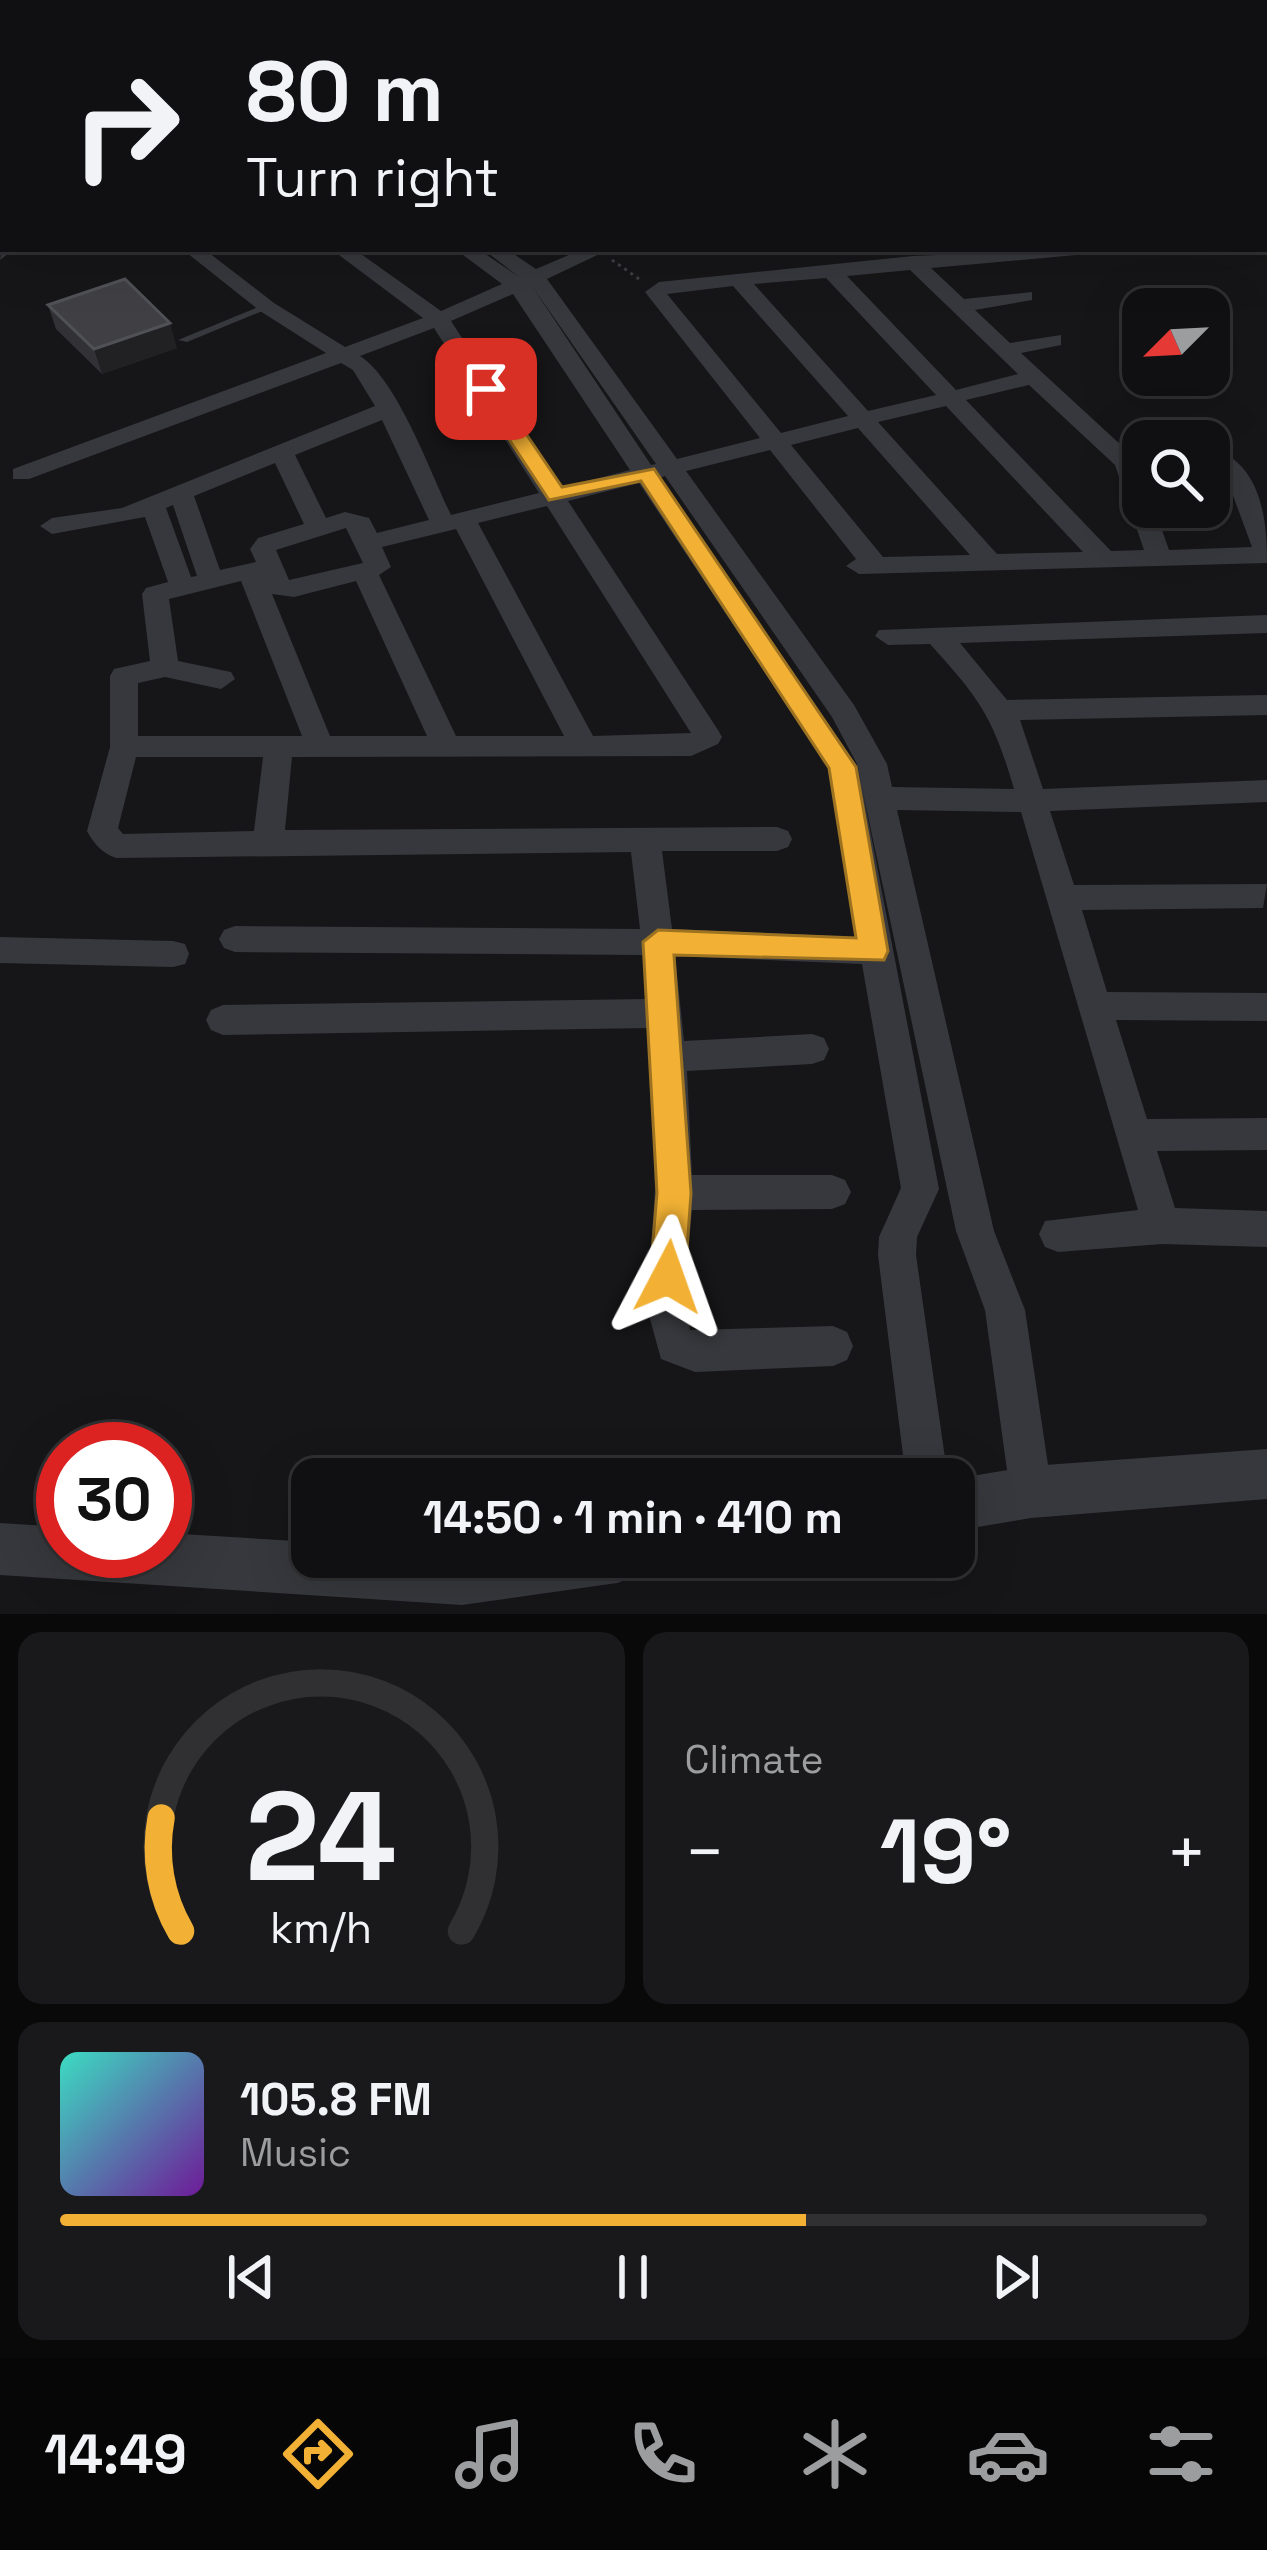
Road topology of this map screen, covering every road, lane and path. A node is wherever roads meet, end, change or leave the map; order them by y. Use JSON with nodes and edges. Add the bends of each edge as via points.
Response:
{"nodes":[{"id":1,"x":196,"y":252,"type":"edge"},
{"id":2,"x":345,"y":252,"type":"edge"},
{"id":3,"x":471,"y":252,"type":"edge"},
{"id":4,"x":496,"y":252,"type":"edge"},
{"id":5,"x":594,"y":252,"type":"edge"},
{"id":6,"x":598,"y":252,"type":"edge"},
{"id":7,"x":1005,"y":253,"type":"edge"},
{"id":8,"x":921,"y":258,"type":"edge"},
{"id":9,"x":839,"y":264,"type":"edge"},
{"id":10,"x":738,"y":280,"type":"junction"},
{"id":11,"x":526,"y":281,"type":"junction"},
{"id":12,"x":656,"y":292,"type":"junction"},
{"id":13,"x":1025,"y":296,"type":"dead end"},
{"id":14,"x":962,"y":305,"type":"junction"},
{"id":15,"x":267,"y":307,"type":"junction"},
{"id":16,"x":439,"y":319,"type":"junction"},
{"id":17,"x":183,"y":340,"type":"dead end"},
{"id":18,"x":1053,"y":340,"type":"dead end"},
{"id":19,"x":1007,"y":350,"type":"junction"},
{"id":20,"x":341,"y":351,"type":"junction"},
{"id":21,"x":1033,"y":377,"type":"junction"},
{"id":22,"x":946,"y":396,"type":"junction"},
{"id":23,"x":388,"y":409,"type":"junction"},
{"id":24,"x":864,"y":417,"type":"junction"},
{"id":25,"x":775,"y":440,"type":"junction"},
{"id":26,"x":1122,"y":451,"type":"edge"},
{"id":27,"x":282,"y":452,"type":"junction"},
{"id":28,"x":1230,"y":468,"type":"edge"},
{"id":29,"x":660,"y":470,"type":"junction"},
{"id":30,"x":21,"y":474,"type":"dead end"},
{"id":31,"x":181,"y":494,"type":"junction"},
{"id":32,"x":556,"y":495,"type":"junction"},
{"id":33,"x":153,"y":505,"type":"junction"},
{"id":34,"x":453,"y":520,"type":"junction"},
{"id":35,"x":52,"y":526,"type":"dead end"},
{"id":36,"x":318,"y":528,"type":"junction"},
{"id":37,"x":1151,"y":528,"type":"edge"},
{"id":38,"x":372,"y":542,"type":"junction"},
{"id":39,"x":1267,"y":554,"type":"edge"},
{"id":40,"x":1103,"y":558,"type":"junction"},
{"id":41,"x":1159,"y":558,"type":"junction"},
{"id":42,"x":991,"y":562,"type":"junction"},
{"id":43,"x":260,"y":569,"type":"junction"},
{"id":44,"x":365,"y":572,"type":"junction"},
{"id":45,"x":211,"y":580,"type":"junction"},
{"id":46,"x":182,"y":587,"type":"junction"},
{"id":47,"x":1267,"y":624,"type":"edge"},
{"id":48,"x":937,"y":635,"type":"junction"},
{"id":49,"x":888,"y":636,"type":"dead end"},
{"id":50,"x":165,"y":668,"type":"junction"},
{"id":51,"x":221,"y":679,"type":"dead end"},
{"id":52,"x":1267,"y":705,"type":"edge"},
{"id":53,"x":1002,"y":710,"type":"junction"},
{"id":54,"x":444,"y":742,"type":"junction"},
{"id":55,"x":584,"y":746,"type":"junction"},
{"id":56,"x":124,"y":747,"type":"junction"},
{"id":57,"x":321,"y":749,"type":"junction"},
{"id":58,"x":278,"y":750,"type":"junction"},
{"id":59,"x":865,"y":776,"type":"junction"},
{"id":60,"x":1267,"y":790,"type":"edge"},
{"id":61,"x":1028,"y":801,"type":"junction"},
{"id":62,"x":777,"y":839,"type":"dead end"},
{"id":63,"x":644,"y":841,"type":"junction"},
{"id":64,"x":268,"y":842,"type":"junction"},
{"id":65,"x":1263,"y":895,"type":"dead end"},
{"id":66,"x":1063,"y":898,"type":"junction"},
{"id":67,"x":235,"y":939,"type":"dead end"},
{"id":68,"x":658,"y":942,"type":"junction"},
{"id":69,"x":0,"y":950,"type":"edge"},
{"id":70,"x":873,"y":951,"type":"junction"},
{"id":71,"x":173,"y":954,"type":"dead end"},
{"id":72,"x":1098,"y":1006,"type":"junction"},
{"id":73,"x":1267,"y":1007,"type":"edge"},
{"id":74,"x":662,"y":1013,"type":"junction"},
{"id":75,"x":223,"y":1020,"type":"dead end"},
{"id":76,"x":812,"y":1049,"type":"dead end"},
{"id":77,"x":668,"y":1058,"type":"junction"},
{"id":78,"x":1267,"y":1134,"type":"edge"},
{"id":79,"x":1136,"y":1135,"type":"junction"},
{"id":80,"x":832,"y":1192,"type":"dead end"},
{"id":81,"x":674,"y":1193,"type":"junction"},
{"id":82,"x":1162,"y":1226,"type":"junction"},
{"id":83,"x":1267,"y":1229,"type":"edge"},
{"id":84,"x":1058,"y":1234,"type":"dead end"},
{"id":85,"x":833,"y":1346,"type":"dead end"},
{"id":86,"x":924,"y":1458,"type":"edge"},
{"id":87,"x":1267,"y":1474,"type":"edge"},
{"id":88,"x":1031,"y":1492,"type":"junction"},
{"id":89,"x":975,"y":1501,"type":"edge"},
{"id":90,"x":1,"y":1555,"type":"edge"},
{"id":91,"x":533,"y":1578,"type":"edge"},
{"id":92,"x":461,"y":1596,"type":"edge"}],
"edges":[{"from":1,"to":15,"type":"street"},
{"from":2,"to":16,"type":"street"},
{"from":3,"to":11,"type":"street"},
{"from":4,"to":11,"type":"street"},
{"from":5,"to":11,"type":"street"},
{"from":6,"to":12,"type":"path"},
{"from":7,"to":8,"type":"street"},
{"from":8,"to":9,"type":"street"},
{"from":8,"to":14,"type":"street"},
{"from":9,"to":10,"type":"street"},
{"from":9,"to":22,"type":"street"},
{"from":10,"to":12,"type":"street"},
{"from":10,"to":24,"type":"street"},
{"from":11,"to":16,"type":"street"},
{"from":11,"to":29,"type":"street"},
{"from":12,"to":25,"type":"street"},
{"from":13,"to":14,"type":"street"},
{"from":14,"to":19,"type":"street"},
{"from":15,"to":17,"type":"lane"},
{"from":15,"to":20,"type":"street"},
{"from":16,"to":20,"type":"street"},
{"from":16,"to":32,"type":"street"},
{"from":18,"to":19,"type":"street"},
{"from":19,"to":21,"type":"street"},
{"from":20,"to":23,"type":"street","via":[[361,366]]},
{"from":20,"to":30,"type":"street"},
{"from":21,"to":22,"type":"street"},
{"from":21,"to":26,"type":"street"},
{"from":22,"to":24,"type":"street"},
{"from":22,"to":40,"type":"street"},
{"from":23,"to":27,"type":"street"},
{"from":23,"to":34,"type":"street"},
{"from":24,"to":25,"type":"street"},
{"from":24,"to":42,"type":"street"},
{"from":25,"to":29,"type":"street"},
{"from":25,"to":42,"type":"street","via":[[866,566]]},
{"from":27,"to":31,"type":"street"},
{"from":27,"to":36,"type":"street"},
{"from":28,"to":39,"type":"street"},
{"from":29,"to":32,"type":"street"},
{"from":29,"to":59,"type":"street","via":[[844,712]]},
{"from":31,"to":33,"type":"street"},
{"from":31,"to":45,"type":"street"},
{"from":32,"to":34,"type":"street"},
{"from":32,"to":55,"type":"street","via":[[709,736],[691,746]]},
{"from":33,"to":35,"type":"street","via":[[92,524]]},
{"from":33,"to":46,"type":"street"},
{"from":34,"to":38,"type":"street"},
{"from":34,"to":55,"type":"street"},
{"from":36,"to":38,"type":"street","via":[[353,520]]},
{"from":36,"to":43,"type":"street","via":[[267,544]]},
{"from":37,"to":41,"type":"street"},
{"from":38,"to":44,"type":"street","via":[[380,562]]},
{"from":39,"to":41,"type":"street"},
{"from":40,"to":41,"type":"street"},
{"from":40,"to":42,"type":"street"},
{"from":43,"to":44,"type":"street","via":[[285,590]]},
{"from":43,"to":45,"type":"street"},
{"from":43,"to":57,"type":"street"},
{"from":44,"to":54,"type":"street"},
{"from":45,"to":46,"type":"street"},
{"from":46,"to":50,"type":"street","via":[[155,594]]},
{"from":47,"to":48,"type":"street"},
{"from":48,"to":49,"type":"street"},
{"from":48,"to":53,"type":"street"},
{"from":50,"to":51,"type":"street"},
{"from":50,"to":56,"type":"street","via":[[124,676]]},
{"from":52,"to":53,"type":"street"},
{"from":53,"to":61,"type":"street"},
{"from":54,"to":55,"type":"street"},
{"from":54,"to":57,"type":"street"},
{"from":56,"to":58,"type":"street"},
{"from":56,"to":64,"type":"street","via":[[106,840]]},
{"from":57,"to":58,"type":"street"},
{"from":58,"to":64,"type":"street"},
{"from":59,"to":61,"type":"street"},
{"from":59,"to":70,"type":"street"},
{"from":59,"to":88,"type":"street","via":[[975,1232],[1005,1310]]},
{"from":60,"to":61,"type":"street"},
{"from":61,"to":66,"type":"street"},
{"from":62,"to":63,"type":"street"},
{"from":63,"to":64,"type":"street"},
{"from":63,"to":68,"type":"street"},
{"from":65,"to":66,"type":"street"},
{"from":66,"to":72,"type":"street"},
{"from":67,"to":68,"type":"street"},
{"from":68,"to":70,"type":"street"},
{"from":68,"to":74,"type":"street"},
{"from":69,"to":71,"type":"street"},
{"from":70,"to":86,"type":"street","via":[[920,1189],[897,1255]]},
{"from":72,"to":73,"type":"street"},
{"from":72,"to":79,"type":"street"},
{"from":74,"to":75,"type":"street"},
{"from":74,"to":77,"type":"street"},
{"from":76,"to":77,"type":"street"},
{"from":77,"to":81,"type":"street"},
{"from":78,"to":79,"type":"street"},
{"from":79,"to":82,"type":"street"},
{"from":80,"to":81,"type":"street"},
{"from":81,"to":85,"type":"street","via":[[664,1319],[675,1345],[695,1352]]},
{"from":82,"to":83,"type":"street"},
{"from":82,"to":84,"type":"street"},
{"from":87,"to":88,"type":"street"},
{"from":88,"to":89,"type":"street"},
{"from":90,"to":92,"type":"street"},
{"from":91,"to":92,"type":"street"}]}
